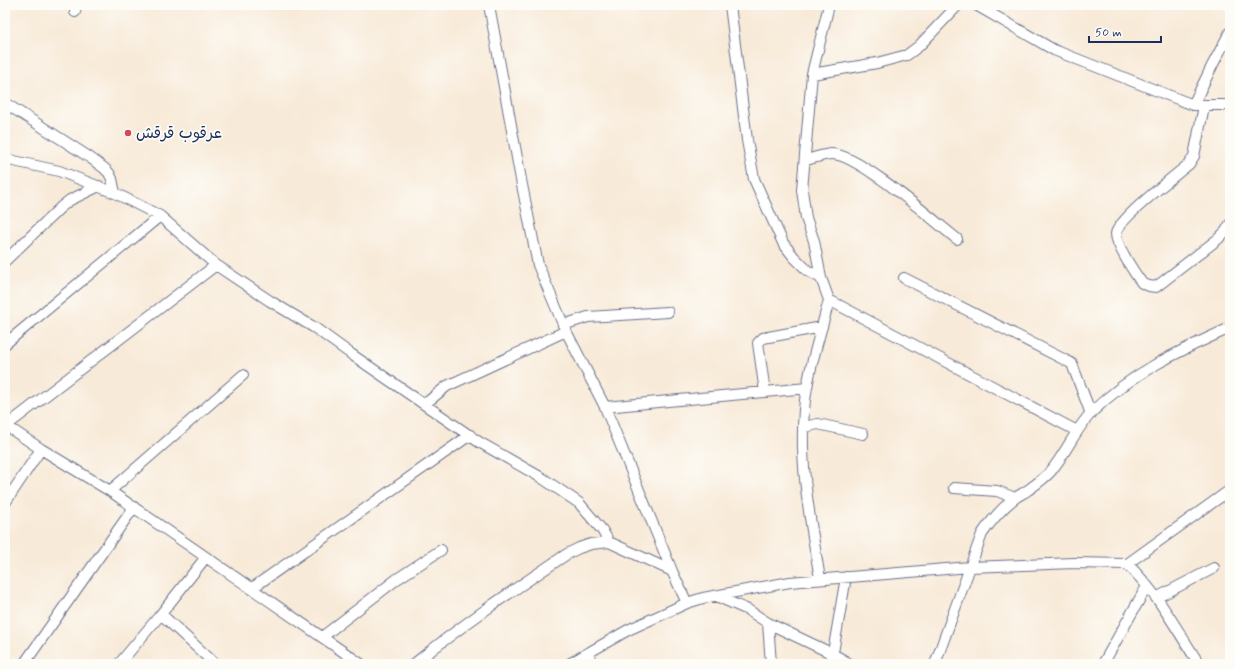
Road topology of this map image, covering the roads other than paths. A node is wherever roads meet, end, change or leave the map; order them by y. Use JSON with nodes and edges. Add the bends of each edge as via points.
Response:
{"nodes":[{"id":1,"x":489,"y":5,"type":"edge"},
{"id":2,"x":730,"y":5,"type":"edge"},
{"id":3,"x":829,"y":5,"type":"edge"},
{"id":4,"x":958,"y":5,"type":"edge"},
{"id":5,"x":976,"y":5,"type":"edge"},
{"id":6,"x":1230,"y":32,"type":"edge"},
{"id":7,"x":812,"y":74,"type":"junction"},
{"id":8,"x":5,"y":103,"type":"edge"},
{"id":9,"x":1230,"y":105,"type":"edge"},
{"id":10,"x":1199,"y":106,"type":"junction"},
{"id":11,"x":5,"y":159,"type":"edge"},
{"id":12,"x":805,"y":160,"type":"junction"},
{"id":13,"x":99,"y":186,"type":"junction"},
{"id":14,"x":115,"y":193,"type":"junction"},
{"id":15,"x":160,"y":216,"type":"junction"},
{"id":16,"x":1230,"y":224,"type":"edge"},
{"id":17,"x":957,"y":239,"type":"dead end"},
{"id":18,"x":5,"y":261,"type":"edge"},
{"id":19,"x":216,"y":266,"type":"junction"},
{"id":20,"x":821,"y":278,"type":"junction"},
{"id":21,"x":904,"y":278,"type":"dead end"},
{"id":22,"x":829,"y":300,"type":"junction"},
{"id":23,"x":668,"y":312,"type":"dead end"},
{"id":24,"x":822,"y":327,"type":"junction"},
{"id":25,"x":565,"y":328,"type":"junction"},
{"id":26,"x":1230,"y":328,"type":"edge"},
{"id":27,"x":5,"y":344,"type":"edge"},
{"id":28,"x":243,"y":375,"type":"dead end"},
{"id":29,"x":807,"y":388,"type":"junction"},
{"id":30,"x":765,"y":392,"type":"junction"},
{"id":31,"x":426,"y":404,"type":"junction"},
{"id":32,"x":605,"y":407,"type":"junction"},
{"id":33,"x":1091,"y":414,"type":"junction"},
{"id":34,"x":6,"y":426,"type":"edge"},
{"id":35,"x":804,"y":427,"type":"junction"},
{"id":36,"x":1077,"y":431,"type":"junction"},
{"id":37,"x":862,"y":434,"type":"dead end"},
{"id":38,"x":470,"y":435,"type":"junction"},
{"id":39,"x":41,"y":449,"type":"junction"},
{"id":40,"x":954,"y":488,"type":"dead end"},
{"id":41,"x":1230,"y":490,"type":"edge"},
{"id":42,"x":110,"y":491,"type":"junction"},
{"id":43,"x":1015,"y":498,"type":"junction"},
{"id":44,"x":5,"y":503,"type":"edge"},
{"id":45,"x":134,"y":507,"type":"junction"},
{"id":46,"x":609,"y":542,"type":"junction"},
{"id":47,"x":441,"y":550,"type":"dead end"},
{"id":48,"x":206,"y":557,"type":"junction"},
{"id":49,"x":1127,"y":564,"type":"junction"},
{"id":50,"x":970,"y":567,"type":"junction"},
{"id":51,"x":1214,"y":568,"type":"dead end"},
{"id":52,"x":672,"y":571,"type":"junction"},
{"id":53,"x":846,"y":577,"type":"junction"},
{"id":54,"x":820,"y":579,"type":"junction"},
{"id":55,"x":1147,"y":586,"type":"junction"},
{"id":56,"x":251,"y":589,"type":"junction"},
{"id":57,"x":716,"y":596,"type":"junction"},
{"id":58,"x":1156,"y":598,"type":"junction"},
{"id":59,"x":687,"y":603,"type":"junction"},
{"id":60,"x":161,"y":614,"type":"junction"},
{"id":61,"x":768,"y":623,"type":"junction"},
{"id":62,"x":322,"y":637,"type":"junction"},
{"id":63,"x":590,"y":652,"type":"junction"},
{"id":64,"x":832,"y":659,"type":"edge"},
{"id":65,"x":24,"y":664,"type":"edge"},
{"id":66,"x":119,"y":664,"type":"edge"},
{"id":67,"x":215,"y":664,"type":"edge"},
{"id":68,"x":361,"y":664,"type":"edge"},
{"id":69,"x":414,"y":664,"type":"edge"},
{"id":70,"x":569,"y":664,"type":"edge"},
{"id":71,"x":591,"y":664,"type":"edge"},
{"id":72,"x":771,"y":664,"type":"edge"},
{"id":73,"x":850,"y":664,"type":"edge"},
{"id":74,"x":935,"y":664,"type":"edge"},
{"id":75,"x":1103,"y":664,"type":"edge"},
{"id":76,"x":1199,"y":664,"type":"edge"}],
"edges":[{"from":1,"to":25,"type":"street","via":[[538,265]]},
{"from":2,"to":20,"type":"street","via":[[754,179],[783,243],[808,271]]},
{"from":3,"to":7,"type":"street"},
{"from":4,"to":7,"type":"street","via":[[907,55]]},
{"from":5,"to":10,"type":"street","via":[[1054,50]]},
{"from":6,"to":10,"type":"street","via":[[1213,64]]},
{"from":7,"to":12,"type":"street"},
{"from":8,"to":14,"type":"street","via":[[104,168],[112,179]]},
{"from":9,"to":10,"type":"street"},
{"from":10,"to":16,"type":"street","via":[[1194,156],[1189,164],[1130,213],[1119,226],[1116,233],[1117,241],[1142,283],[1156,287],[1218,239]]},
{"from":11,"to":13,"type":"street","via":[[59,171]]},
{"from":12,"to":17,"type":"street","via":[[832,154],[851,160],[876,175]]},
{"from":12,"to":20,"type":"street","via":[[802,190]]},
{"from":13,"to":14,"type":"street"},
{"from":13,"to":18,"type":"street","via":[[61,207]]},
{"from":14,"to":15,"type":"street"},
{"from":15,"to":19,"type":"street"},
{"from":15,"to":27,"type":"street"},
{"from":19,"to":31,"type":"street","via":[[316,328]]},
{"from":19,"to":34,"type":"street"},
{"from":20,"to":22,"type":"street"},
{"from":21,"to":33,"type":"street","via":[[1072,364]]},
{"from":22,"to":24,"type":"street"},
{"from":22,"to":36,"type":"street"},
{"from":23,"to":25,"type":"street","via":[[588,317]]},
{"from":24,"to":29,"type":"street"},
{"from":24,"to":30,"type":"street","via":[[763,338],[758,343]]},
{"from":25,"to":31,"type":"street","via":[[447,386]]},
{"from":25,"to":32,"type":"street"},
{"from":26,"to":33,"type":"street","via":[[1155,364],[1120,388]]},
{"from":28,"to":42,"type":"street"},
{"from":29,"to":30,"type":"street"},
{"from":29,"to":35,"type":"street"},
{"from":30,"to":32,"type":"street"},
{"from":31,"to":38,"type":"street"},
{"from":32,"to":52,"type":"street"},
{"from":33,"to":36,"type":"street"},
{"from":34,"to":39,"type":"street"},
{"from":35,"to":37,"type":"street","via":[[818,424]]},
{"from":35,"to":54,"type":"street","via":[[806,498]]},
{"from":36,"to":43,"type":"street","via":[[1050,471]]},
{"from":38,"to":46,"type":"street","via":[[579,503]]},
{"from":38,"to":56,"type":"street"},
{"from":39,"to":42,"type":"street"},
{"from":39,"to":44,"type":"street"},
{"from":40,"to":43,"type":"street","via":[[997,491]]},
{"from":41,"to":49,"type":"street"},
{"from":42,"to":45,"type":"street"},
{"from":43,"to":50,"type":"street","via":[[982,534]]},
{"from":45,"to":48,"type":"street"},
{"from":45,"to":65,"type":"street"},
{"from":46,"to":52,"type":"street"},
{"from":46,"to":69,"type":"street","via":[[591,544],[567,554],[448,636]]},
{"from":47,"to":62,"type":"street","via":[[397,579]]},
{"from":48,"to":56,"type":"street"},
{"from":48,"to":60,"type":"street"},
{"from":49,"to":50,"type":"street","via":[[1074,563]]},
{"from":49,"to":55,"type":"street"},
{"from":50,"to":53,"type":"street"},
{"from":50,"to":74,"type":"street"},
{"from":51,"to":58,"type":"street"},
{"from":52,"to":59,"type":"street"},
{"from":53,"to":54,"type":"street"},
{"from":53,"to":64,"type":"street"},
{"from":54,"to":57,"type":"street"},
{"from":55,"to":58,"type":"street"},
{"from":55,"to":75,"type":"street"},
{"from":56,"to":62,"type":"street"},
{"from":57,"to":59,"type":"street"},
{"from":57,"to":61,"type":"street","via":[[748,610]]},
{"from":58,"to":76,"type":"street"},
{"from":59,"to":63,"type":"street","via":[[628,630]]},
{"from":60,"to":66,"type":"street"},
{"from":60,"to":67,"type":"street"},
{"from":61,"to":64,"type":"street"},
{"from":61,"to":72,"type":"street"},
{"from":62,"to":68,"type":"street"},
{"from":63,"to":70,"type":"street"},
{"from":63,"to":71,"type":"street"},
{"from":64,"to":73,"type":"street"}]}
